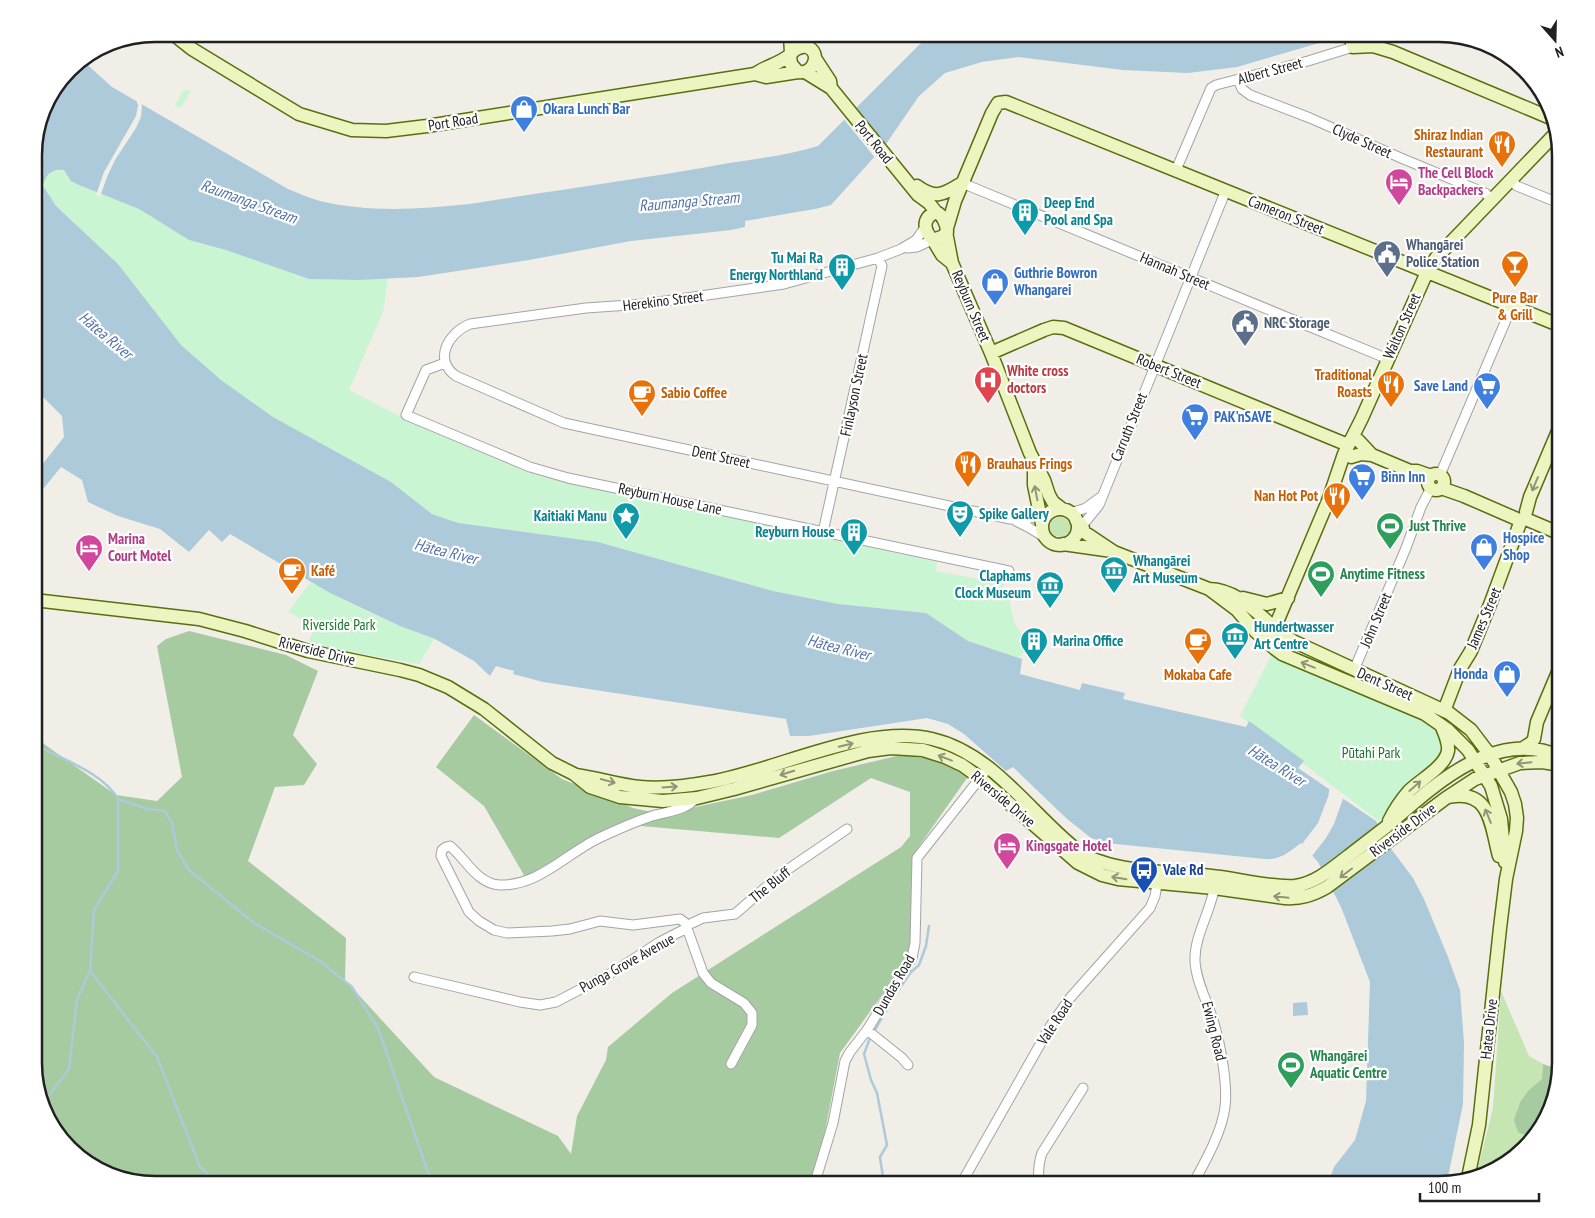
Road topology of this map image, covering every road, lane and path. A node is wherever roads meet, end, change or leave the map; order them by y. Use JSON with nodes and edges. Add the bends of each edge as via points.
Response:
{"nodes":[{"id":1,"x":183,"y":42,"type":"edge"},
{"id":2,"x":790,"y":42,"type":"edge"},
{"id":3,"x":805,"y":42,"type":"edge"},
{"id":4,"x":1344,"y":42,"type":"edge"},
{"id":5,"x":1362,"y":42,"type":"edge"},
{"id":6,"x":807,"y":47,"type":"junction"},
{"id":7,"x":791,"y":54,"type":"junction"},
{"id":8,"x":815,"y":58,"type":"junction"},
{"id":9,"x":801,"y":72,"type":"junction"},
{"id":10,"x":755,"y":74,"type":"junction"},
{"id":11,"x":1238,"y":79,"type":"junction"},
{"id":12,"x":831,"y":88,"type":"junction"},
{"id":13,"x":1011,"y":104,"type":"joint"},
{"id":14,"x":1545,"y":115,"type":"edge"},
{"id":15,"x":1551,"y":138,"type":"edge"},
{"id":16,"x":1176,"y":170,"type":"junction"},
{"id":17,"x":898,"y":172,"type":"junction"},
{"id":18,"x":1510,"y":180,"type":"junction"},
{"id":19,"x":962,"y":183,"type":"junction"},
{"id":20,"x":1226,"y":190,"type":"junction"},
{"id":21,"x":918,"y":195,"type":"junction"},
{"id":22,"x":1492,"y":199,"type":"junction"},
{"id":23,"x":1552,"y":200,"type":"edge"},
{"id":24,"x":937,"y":212,"type":"junction"},
{"id":25,"x":926,"y":225,"type":"junction"},
{"id":26,"x":947,"y":230,"type":"junction"},
{"id":27,"x":932,"y":240,"type":"junction"},
{"id":28,"x":901,"y":249,"type":"junction"},
{"id":29,"x":878,"y":258,"type":"junction"},
{"id":30,"x":952,"y":263,"type":"junction"},
{"id":31,"x":1427,"y":272,"type":"junction"},
{"id":32,"x":1191,"y":278,"type":"junction"},
{"id":33,"x":1512,"y":306,"type":"junction"},
{"id":34,"x":1552,"y":322,"type":"edge"},
{"id":35,"x":991,"y":353,"type":"junction"},
{"id":36,"x":1388,"y":359,"type":"junction"},
{"id":37,"x":445,"y":363,"type":"junction"},
{"id":38,"x":1155,"y":365,"type":"junction"},
{"id":39,"x":1552,"y":445,"type":"edge"},
{"id":40,"x":1352,"y":447,"type":"junction"},
{"id":41,"x":1034,"y":461,"type":"junction"},
{"id":42,"x":834,"y":480,"type":"junction"},
{"id":43,"x":1436,"y":482,"type":"junction"},
{"id":44,"x":1100,"y":497,"type":"junction"},
{"id":45,"x":1043,"y":518,"type":"junction"},
{"id":46,"x":1522,"y":518,"type":"junction"},
{"id":47,"x":1010,"y":519,"type":"junction"},
{"id":48,"x":1074,"y":519,"type":"junction"},
{"id":49,"x":1552,"y":530,"type":"edge"},
{"id":50,"x":823,"y":532,"type":"junction"},
{"id":51,"x":1046,"y":538,"type":"junction"},
{"id":52,"x":1063,"y":544,"type":"junction"},
{"id":53,"x":1114,"y":552,"type":"junction"},
{"id":54,"x":1009,"y":571,"type":"dead end"},
{"id":55,"x":1209,"y":589,"type":"junction"},
{"id":56,"x":1233,"y":596,"type":"junction"},
{"id":57,"x":1288,"y":598,"type":"junction"},
{"id":58,"x":43,"y":601,"type":"edge"},
{"id":59,"x":52,"y":602,"type":"junction"},
{"id":60,"x":43,"y":604,"type":"edge"},
{"id":61,"x":1275,"y":628,"type":"junction"},
{"id":62,"x":1268,"y":643,"type":"junction"},
{"id":63,"x":1354,"y":670,"type":"junction"},
{"id":64,"x":1552,"y":688,"type":"edge"},
{"id":65,"x":1544,"y":708,"type":"junction"},
{"id":66,"x":1444,"y":711,"type":"junction"},
{"id":67,"x":1441,"y":724,"type":"junction"},
{"id":68,"x":1523,"y":748,"type":"junction"},
{"id":69,"x":1504,"y":751,"type":"junction"},
{"id":70,"x":1548,"y":752,"type":"junction"},
{"id":71,"x":1552,"y":754,"type":"edge"},
{"id":72,"x":1490,"y":755,"type":"junction"},
{"id":73,"x":1475,"y":761,"type":"junction"},
{"id":74,"x":1552,"y":764,"type":"edge"},
{"id":75,"x":989,"y":768,"type":"junction"},
{"id":76,"x":1498,"y":769,"type":"junction"},
{"id":77,"x":574,"y":774,"type":"junction"},
{"id":78,"x":1484,"y":775,"type":"junction"},
{"id":79,"x":980,"y":778,"type":"junction"},
{"id":80,"x":698,"y":784,"type":"junction"},
{"id":81,"x":697,"y":798,"type":"junction"},
{"id":82,"x":1446,"y":798,"type":"junction"},
{"id":83,"x":847,"y":830,"type":"dead end"},
{"id":84,"x":1388,"y":830,"type":"junction"},
{"id":85,"x":1158,"y":877,"type":"junction"},
{"id":86,"x":1506,"y":880,"type":"junction"},
{"id":87,"x":1215,"y":882,"type":"junction"},
{"id":88,"x":688,"y":926,"type":"junction"},
{"id":89,"x":414,"y":977,"type":"dead end"},
{"id":90,"x":867,"y":1030,"type":"junction"},
{"id":91,"x":731,"y":1064,"type":"dead end"},
{"id":92,"x":908,"y":1065,"type":"dead end"},
{"id":93,"x":1083,"y":1088,"type":"dead end"},
{"id":94,"x":1469,"y":1172,"type":"edge"},
{"id":95,"x":817,"y":1176,"type":"edge"},
{"id":96,"x":966,"y":1176,"type":"edge"},
{"id":97,"x":1039,"y":1176,"type":"edge"},
{"id":98,"x":1198,"y":1176,"type":"edge"}],
"edges":[{"from":1,"to":10,"type":"main road","name":"Port Road","via":[[299,114],[352,130],[386,131],[427,126]]},
{"from":2,"to":7,"type":"main road"},
{"from":3,"to":6,"type":"main road"},
{"from":4,"to":11,"type":"street","name":"Albert Street","via":[[1308,61]]},
{"from":5,"to":14,"type":"main road","name":"Albert Street"},
{"from":6,"to":7,"type":"main road","via":[[798,48]]},
{"from":6,"to":8,"type":"main road"},
{"from":7,"to":9,"type":"main road","via":[[791,64]]},
{"from":7,"to":10,"type":"main road","name":"Port Road"},
{"from":8,"to":9,"type":"main road","via":[[811,68]]},
{"from":8,"to":12,"type":"main road","name":"Port Road"},
{"from":9,"to":10,"type":"main road","name":"Port Road","via":[[766,77]]},
{"from":9,"to":12,"type":"main road","name":"Port Road"},
{"from":11,"to":16,"type":"street","name":"Albert Street","via":[[1216,85],[1208,93]]},
{"from":11,"to":22,"type":"street","name":"Clyde Street","via":[[1242,89],[1250,95],[1485,193]]},
{"from":12,"to":17,"type":"main road","name":"Port Road"},
{"from":13,"to":16,"type":"main road","name":"Cameron Street"},
{"from":13,"to":19,"type":"main road","name":"Reyburn Street","via":[[1002,102],[994,108]]},
{"from":15,"to":18,"type":"main road","name":"Walton Street"},
{"from":16,"to":20,"type":"main road","name":"Cameron Street"},
{"from":17,"to":19,"type":"main road","via":[[932,194],[941,194]]},
{"from":17,"to":21,"type":"main road","name":"Port Road"},
{"from":18,"to":22,"type":"main road","name":"Walton Street"},
{"from":18,"to":23,"type":"street"},
{"from":19,"to":24,"type":"main road","name":"Reyburn Street"},
{"from":19,"to":26,"type":"main road","name":"Reyburn Street"},
{"from":19,"to":32,"type":"street","name":"Hannah Street"},
{"from":20,"to":31,"type":"main road","name":"Cameron Street"},
{"from":20,"to":32,"type":"street","name":"Carruth Street"},
{"from":21,"to":24,"type":"main road","name":"Port Road"},
{"from":21,"to":25,"type":"main road","name":"Port Road"},
{"from":22,"to":31,"type":"main road","name":"Walton Street","via":[[1436,258]]},
{"from":24,"to":25,"type":"main road","name":"Reyburn Street","via":[[926,218]]},
{"from":24,"to":26,"type":"main road","name":"Port Road"},
{"from":25,"to":27,"type":"main road","name":"Reyburn Street"},
{"from":25,"to":28,"type":"street","name":"Herekino Street","via":[[916,240]]},
{"from":26,"to":27,"type":"main road","via":[[944,236]]},
{"from":26,"to":30,"type":"main road","name":"Reyburn Street"},
{"from":27,"to":28,"type":"street","name":"Herekino Street","via":[[917,247]]},
{"from":27,"to":30,"type":"main road","name":"Reyburn Street"},
{"from":28,"to":29,"type":"street","name":"Herekino Street"},
{"from":29,"to":37,"type":"street","name":"Herekino Street","via":[[784,284],[470,324],[452,336],[445,351]]},
{"from":29,"to":42,"type":"street","name":"Finlayson Street","via":[[882,266]]},
{"from":30,"to":35,"type":"main road","name":"Reyburn Street"},
{"from":31,"to":33,"type":"main road","name":"Cameron Street"},
{"from":31,"to":36,"type":"main road","name":"Walton Street"},
{"from":32,"to":36,"type":"street","name":"Hannah Street"},
{"from":32,"to":38,"type":"street","name":"Carruth Street"},
{"from":33,"to":34,"type":"main road","name":"Cameron Street"},
{"from":33,"to":43,"type":"street","name":"John Street"},
{"from":35,"to":38,"type":"main road","name":"Robert Street","via":[[1044,330],[1059,327]]},
{"from":35,"to":41,"type":"main road","name":"Reyburn Street"},
{"from":36,"to":40,"type":"main road","name":"Walton Street","via":[[1362,418],[1362,431]]},
{"from":37,"to":42,"type":"street","name":"Dent Street","via":[[456,376],[564,423]]},
{"from":37,"to":50,"type":"street","name":"Reyburn House Lane","via":[[426,370],[406,414],[544,472]]},
{"from":38,"to":40,"type":"main road","name":"Robert Street"},
{"from":38,"to":44,"type":"street","name":"Carruth Street"},
{"from":39,"to":46,"type":"main road","name":"James Street","one_way":true},
{"from":40,"to":43,"type":"main road","name":"Robert Street","via":[[1415,476]]},
{"from":40,"to":57,"type":"main road","name":"Walton Street"},
{"from":45,"to":41,"type":"main road","name":"Reyburn Street","one_way":true,"via":[[1034,485]]},
{"from":41,"to":48,"type":"main road","name":"Reyburn Street","via":[[1053,502]]},
{"from":42,"to":47,"type":"street","name":"Dent Street"},
{"from":42,"to":50,"type":"street","name":"Finlayson Street"},
{"from":43,"to":46,"type":"main road","name":"Robert Street"},
{"from":43,"to":63,"type":"street","name":"John Street","via":[[1421,507]]},
{"from":44,"to":48,"type":"street"},
{"from":44,"to":48,"type":"street","name":"Carruth Street","via":[[1096,510]]},
{"from":45,"to":47,"type":"street","name":"Dent Street"},
{"from":45,"to":48,"type":"main road","via":[[1054,510]]},
{"from":45,"to":51,"type":"main road","via":[[1042,529]]},
{"from":46,"to":49,"type":"main road","name":"Robert Street"},
{"from":46,"to":66,"type":"main road","name":"James Street","via":[[1471,652],[1460,669]]},
{"from":47,"to":51,"type":"street","name":"Dent Street"},
{"from":48,"to":52,"type":"main road","via":[[1073,539]]},
{"from":48,"to":53,"type":"main road","name":"Dent Street","via":[[1084,532]]},
{"from":50,"to":54,"type":"street","name":"Reyburn House Lane"},
{"from":51,"to":52,"type":"main road"},
{"from":52,"to":53,"type":"main road","name":"Dent Street"},
{"from":53,"to":55,"type":"main road","name":"Dent Street"},
{"from":55,"to":56,"type":"main road","name":"Dent Street"},
{"from":55,"to":62,"type":"main road","name":"Dent Street","via":[[1237,610]]},
{"from":56,"to":57,"type":"main road","via":[[1267,604]]},
{"from":56,"to":61,"type":"main road","name":"Dent Street"},
{"from":57,"to":61,"type":"main road","name":"Walton Street"},
{"from":58,"to":59,"type":"main road","name":"Riverside Drive"},
{"from":59,"to":60,"type":"street"},
{"from":59,"to":77,"type":"main road","name":"Riverside Drive","via":[[199,619],[308,651],[419,675],[448,687],[484,709],[552,763]]},
{"from":61,"to":62,"type":"main road","name":"Walton Street"},
{"from":61,"to":63,"type":"main road","name":"Dent Street","via":[[1295,642]]},
{"from":67,"to":62,"type":"main road","name":"Dent Street","one_way":true,"via":[[1425,714],[1290,658]]},
{"from":63,"to":66,"type":"main road","name":"Dent Street"},
{"from":64,"to":65,"type":"main road"},
{"from":65,"to":68,"type":"main road","via":[[1534,739]]},
{"from":65,"to":70,"type":"main road","via":[[1542,732]]},
{"from":66,"to":69,"type":"main road","via":[[1465,715]]},
{"from":66,"to":72,"type":"main road","name":"Dent Street","via":[[1472,730]]},
{"from":67,"to":73,"type":"main road","name":"Dent Street"},
{"from":84,"to":67,"type":"main road","one_way":true,"via":[[1401,800],[1447,755]]},
{"from":68,"to":69,"type":"main road"},
{"from":68,"to":70,"type":"main road"},
{"from":69,"to":72,"type":"main road"},
{"from":70,"to":71,"type":"main road"},
{"from":72,"to":73,"type":"main road","name":"Riverside Drive"},
{"from":72,"to":76,"type":"main road","name":"Dent Street"},
{"from":73,"to":78,"type":"main road","name":"Dent Street"},
{"from":73,"to":84,"type":"main road","name":"Riverside Drive","via":[[1433,788]]},
{"from":74,"to":76,"type":"main road","one_way":true,"via":[[1526,762]]},
{"from":75,"to":79,"type":"street","name":"Dundas Road"},
{"from":80,"to":75,"type":"main road","name":"Riverside Drive","one_way":true,"via":[[891,736],[948,744]]},
{"from":75,"to":85,"type":"main road","name":"Riverside Drive","via":[[1082,853],[1108,864]]},
{"from":76,"to":78,"type":"main road","name":"Riverside Drive"},
{"from":76,"to":86,"type":"main road","name":"Hatea Drive","via":[[1511,792],[1516,811],[1516,831]]},
{"from":77,"to":80,"type":"main road","name":"Riverside Drive","one_way":true,"via":[[643,787]]},
{"from":77,"to":81,"type":"main road","name":"Riverside Drive","via":[[590,787],[620,797],[663,801]]},
{"from":78,"to":82,"type":"main road","name":"Riverside Drive"},
{"from":78,"to":86,"type":"main road","name":"Hatea Drive","via":[[1501,819]]},
{"from":79,"to":81,"type":"main road","name":"Riverside Drive","one_way":true,"via":[[945,757],[923,750],[891,748],[853,754]]},
{"from":85,"to":79,"type":"main road","name":"Riverside Drive","one_way":true,"via":[[1118,879],[1087,869]]},
{"from":79,"to":90,"type":"street","name":"Dundas Road","via":[[918,858],[912,958]]},
{"from":80,"to":81,"type":"street"},
{"from":81,"to":88,"type":"street","name":"Punga Grove Avenue","via":[[683,808],[652,816],[598,838],[552,869],[512,883],[488,882],[450,846],[442,850],[441,856],[469,912],[494,930],[507,934],[570,929],[600,921],[633,925],[680,919]]},
{"from":82,"to":84,"type":"main road","name":"Riverside Drive"},
{"from":86,"to":82,"type":"main road","one_way":true,"via":[[1485,808],[1470,797]]},
{"from":83,"to":88,"type":"street","name":"The Bluff","via":[[781,874],[735,914],[703,918]]},
{"from":84,"to":87,"type":"main road","name":"Riverside Drive","via":[[1308,896],[1297,898]]},
{"from":85,"to":87,"type":"main road","name":"Riverside Drive"},
{"from":85,"to":96,"type":"street","name":"Vale Road","via":[[1150,908],[1070,998],[1051,1025]]},
{"from":86,"to":94,"type":"main road","name":"Hatea Drive","via":[[1480,1115]]},
{"from":87,"to":98,"type":"street","name":"Ewing Road","via":[[1195,964],[1216,1030],[1226,1103],[1221,1123]]},
{"from":88,"to":89,"type":"street","name":"Punga Grove Avenue","via":[[615,972],[556,1002],[540,1005]]},
{"from":88,"to":91,"type":"street","via":[[710,983],[744,1003],[752,1014],[752,1025]]},
{"from":90,"to":92,"type":"street"},
{"from":90,"to":95,"type":"street","name":"Dundas Road","via":[[845,1061],[833,1123]]},
{"from":93,"to":97,"type":"street","via":[[1042,1153]]}]}
